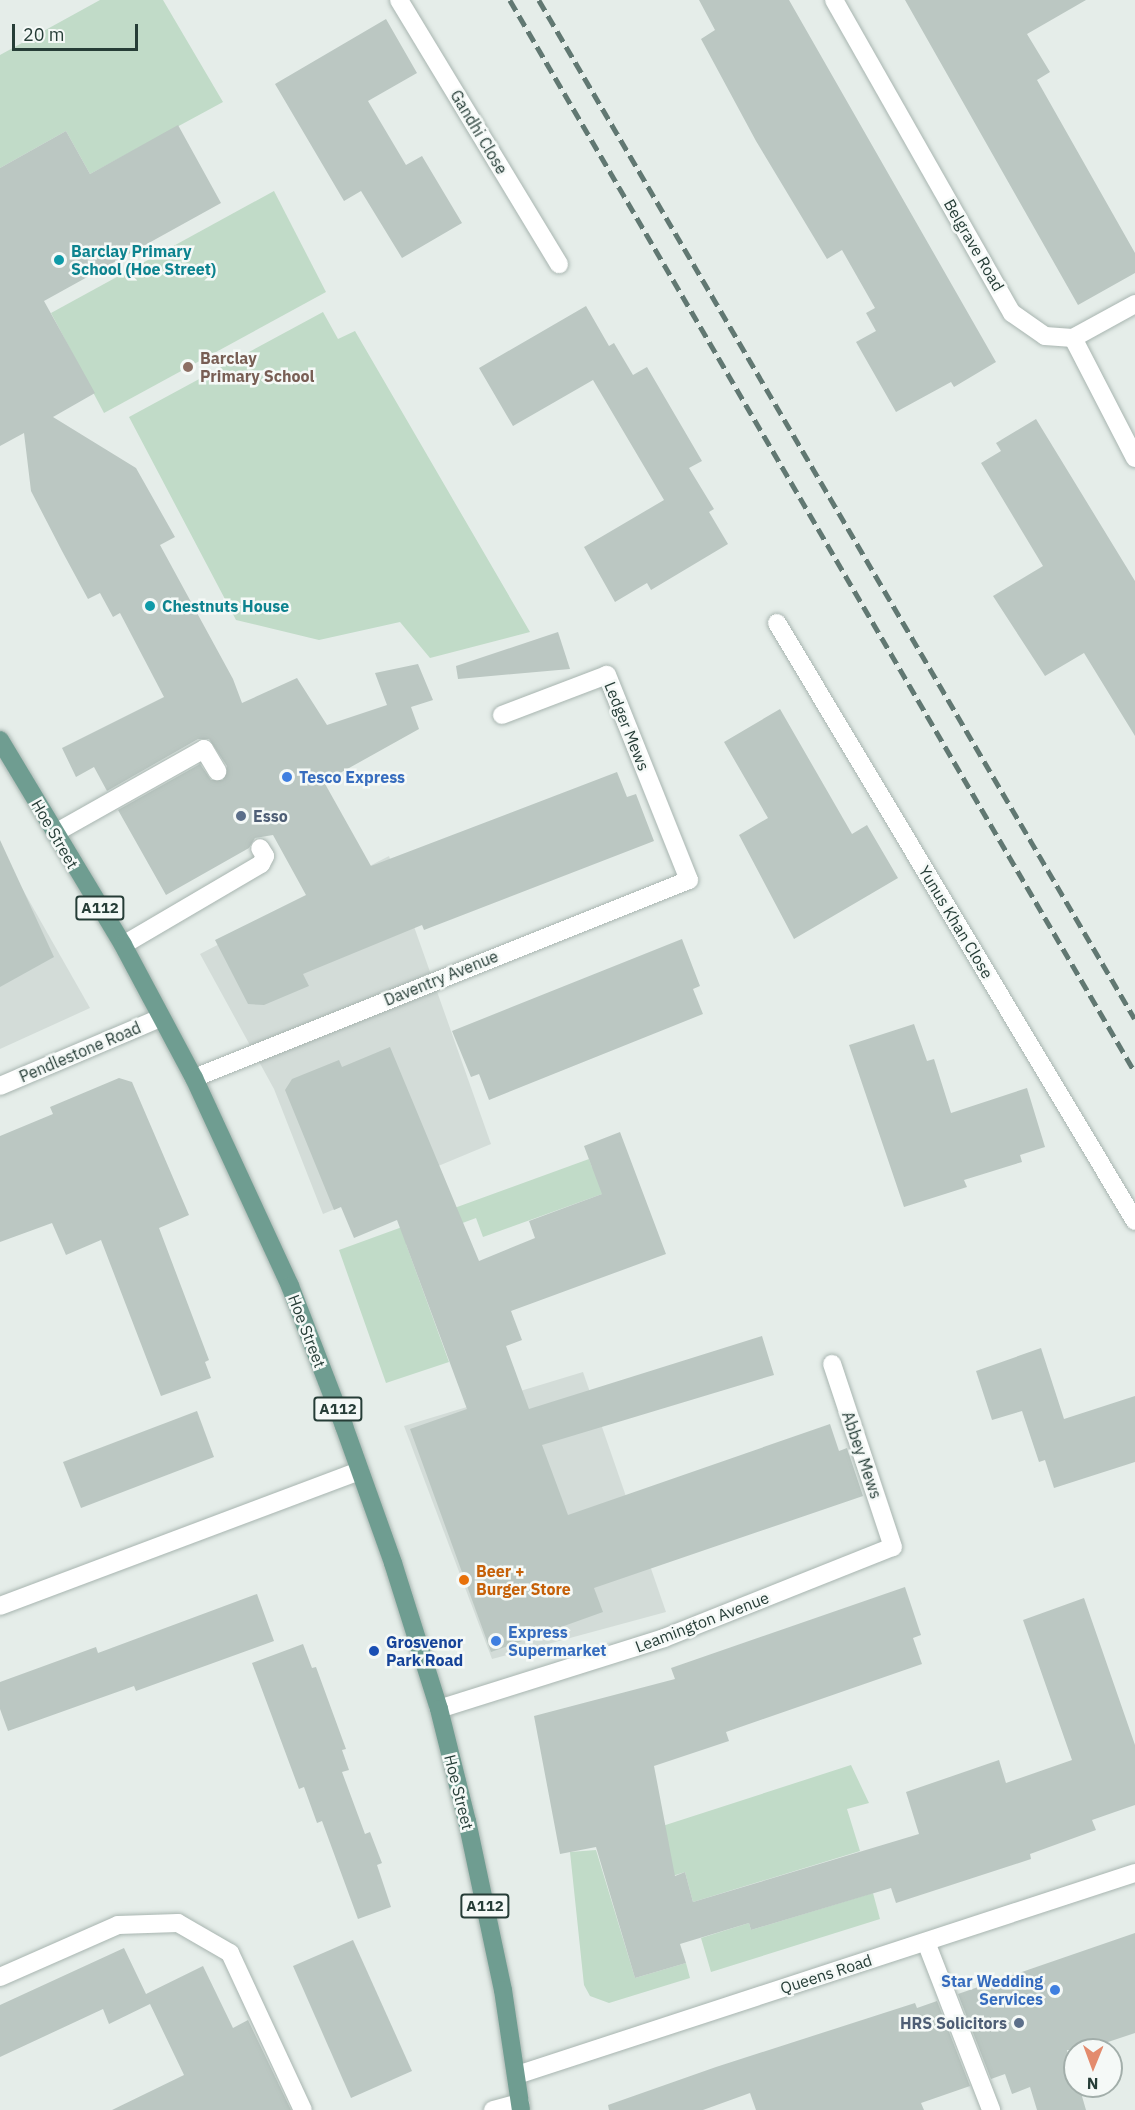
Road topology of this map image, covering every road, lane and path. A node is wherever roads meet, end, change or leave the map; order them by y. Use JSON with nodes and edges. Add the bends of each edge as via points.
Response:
{"nodes":[{"id":1,"x":399,"y":0,"type":"edge"},
{"id":2,"x":834,"y":0,"type":"edge"},
{"id":3,"x":559,"y":264,"type":"dead end"},
{"id":4,"x":1135,"y":304,"type":"edge"},
{"id":5,"x":1074,"y":338,"type":"junction"},
{"id":6,"x":1135,"y":458,"type":"edge"},
{"id":7,"x":777,"y":623,"type":"dead end"},
{"id":8,"x":502,"y":715,"type":"dead end"},
{"id":9,"x":0,"y":740,"type":"edge"},
{"id":10,"x":217,"y":771,"type":"dead end"},
{"id":11,"x":55,"y":833,"type":"junction"},
{"id":12,"x":260,"y":848,"type":"dead end"},
{"id":13,"x":689,"y":880,"type":"joint"},
{"id":14,"x":123,"y":945,"type":"junction"},
{"id":15,"x":160,"y":1018,"type":"junction"},
{"id":16,"x":194,"y":1078,"type":"junction"},
{"id":17,"x":0,"y":1086,"type":"edge"},
{"id":18,"x":1135,"y":1221,"type":"edge"},
{"id":19,"x":832,"y":1364,"type":"dead end"},
{"id":20,"x":359,"y":1471,"type":"junction"},
{"id":21,"x":893,"y":1547,"type":"joint"},
{"id":22,"x":0,"y":1606,"type":"edge"},
{"id":23,"x":439,"y":1709,"type":"junction"},
{"id":24,"x":1135,"y":1873,"type":"edge"},
{"id":25,"x":926,"y":1942,"type":"junction"},
{"id":26,"x":0,"y":1977,"type":"edge"},
{"id":27,"x":517,"y":2075,"type":"junction"},
{"id":28,"x":521,"y":2107,"type":"edge"},
{"id":29,"x":303,"y":2110,"type":"edge"},
{"id":30,"x":493,"y":2110,"type":"edge"},
{"id":31,"x":990,"y":2110,"type":"edge"}],
"edges":[{"from":1,"to":3,"type":"street","name":"Gandhi Close"},
{"from":2,"to":5,"type":"street","name":"Belgrave Road","via":[[1012,313],[1045,336]]},
{"from":4,"to":5,"type":"street"},
{"from":5,"to":6,"type":"street"},
{"from":7,"to":18,"type":"street","name":"Yunus Khan Close"},
{"from":8,"to":13,"type":"street","name":"Ledger Mews","via":[[607,675]]},
{"from":9,"to":11,"type":"main road","name":"Hoe Street","number":"A112"},
{"from":10,"to":11,"type":"street","via":[[204,749]]},
{"from":11,"to":14,"type":"main road","name":"Hoe Street","number":"A112"},
{"from":12,"to":14,"type":"street","via":[[265,856],[261,864]]},
{"from":13,"to":16,"type":"street","name":"Daventry Avenue"},
{"from":14,"to":15,"type":"main road","name":"Hoe Street","number":"A112"},
{"from":15,"to":16,"type":"main road","name":"Hoe Street","number":"A112"},
{"from":15,"to":17,"type":"street","name":"Pendlestone Road"},
{"from":16,"to":20,"type":"main road","name":"Hoe Street","number":"A112","via":[[296,1301]]},
{"from":19,"to":21,"type":"street","name":"Abbey Mews"},
{"from":20,"to":22,"type":"street"},
{"from":20,"to":23,"type":"main road","name":"Hoe Street","number":"A112"},
{"from":21,"to":23,"type":"street","name":"Leamington Avenue","via":[[664,1638]]},
{"from":23,"to":27,"type":"main road","name":"Hoe Street","number":"A112","via":[[467,1821]]},
{"from":24,"to":25,"type":"street","name":"Queens Road"},
{"from":25,"to":27,"type":"street","name":"Queens Road"},
{"from":25,"to":31,"type":"street"},
{"from":26,"to":29,"type":"street","via":[[118,1925],[178,1923],[230,1953]]},
{"from":27,"to":28,"type":"main road","name":"Hoe Street","number":"A112"},
{"from":28,"to":30,"type":"street"}]}
